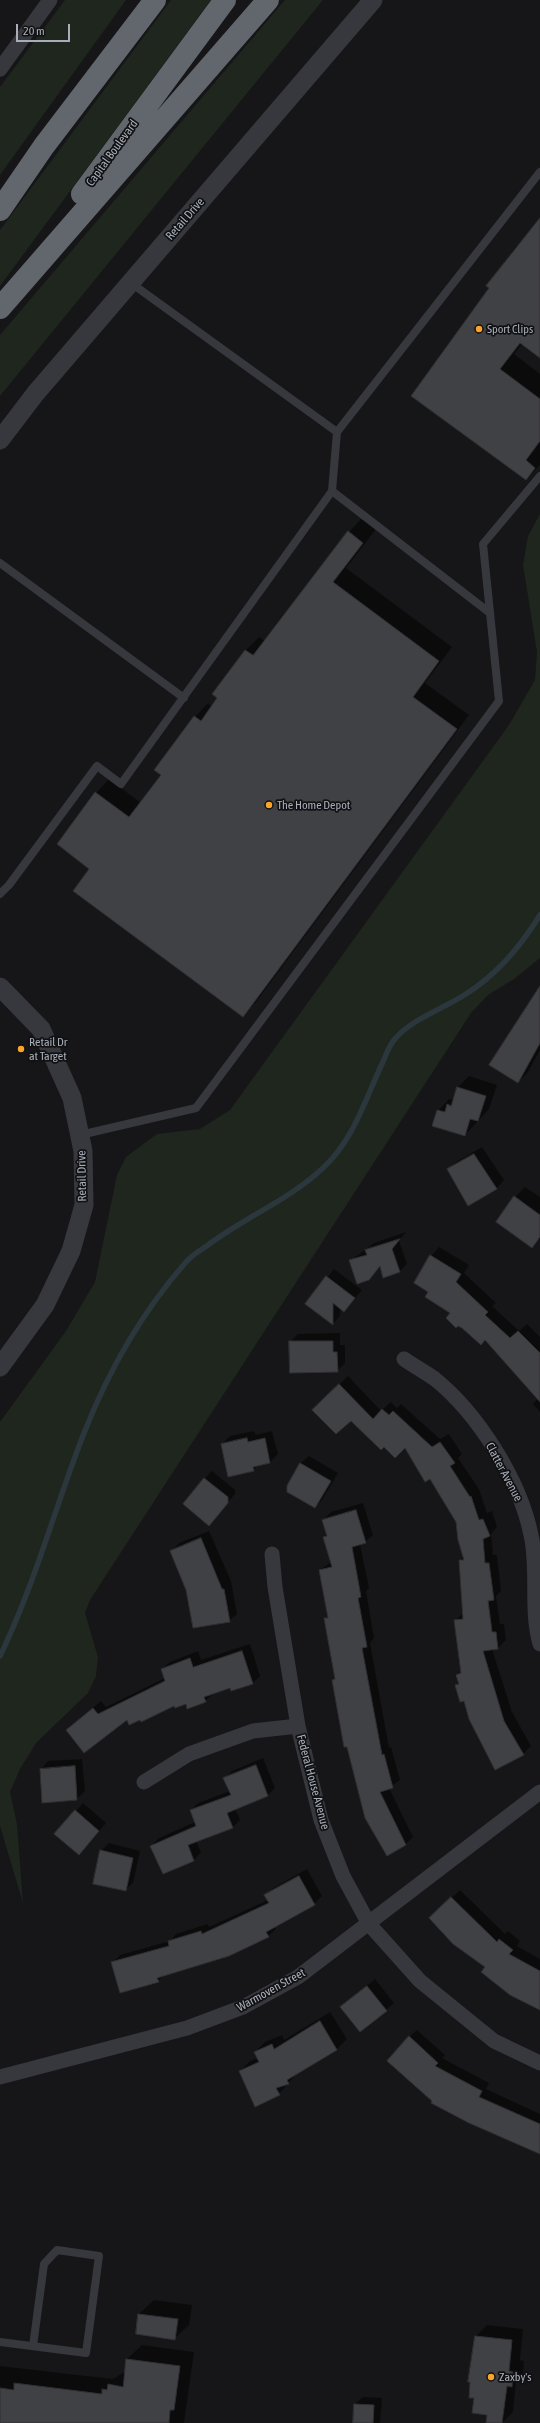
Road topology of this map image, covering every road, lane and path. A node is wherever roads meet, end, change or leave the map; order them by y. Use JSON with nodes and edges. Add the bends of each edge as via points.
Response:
{"nodes":[{"id":1,"x":50,"y":0,"type":"edge"},
{"id":2,"x":143,"y":0,"type":"edge"},
{"id":3,"x":155,"y":0,"type":"edge"},
{"id":4,"x":225,"y":0,"type":"edge"},
{"id":5,"x":268,"y":0,"type":"edge"},
{"id":6,"x":372,"y":0,"type":"edge"},
{"id":7,"x":1,"y":65,"type":"edge"},
{"id":8,"x":44,"y":146,"type":"junction"},
{"id":9,"x":540,"y":172,"type":"edge"},
{"id":10,"x":0,"y":210,"type":"edge"},
{"id":11,"x":131,"y":283,"type":"junction"},
{"id":12,"x":0,"y":307,"type":"edge"},
{"id":13,"x":337,"y":432,"type":"junction"},
{"id":14,"x":0,"y":440,"type":"edge"},
{"id":15,"x":540,"y":476,"type":"edge"},
{"id":16,"x":332,"y":491,"type":"junction"},
{"id":17,"x":0,"y":563,"type":"edge"},
{"id":18,"x":490,"y":613,"type":"junction"},
{"id":19,"x":184,"y":698,"type":"junction"},
{"id":20,"x":0,"y":894,"type":"edge"},
{"id":21,"x":0,"y":987,"type":"edge"},
{"id":22,"x":80,"y":1135,"type":"junction"},
{"id":23,"x":404,"y":1359,"type":"dead end"},
{"id":24,"x":0,"y":1367,"type":"edge"},
{"id":25,"x":272,"y":1554,"type":"dead end"},
{"id":26,"x":540,"y":1644,"type":"edge"},
{"id":27,"x":298,"y":1726,"type":"junction"},
{"id":28,"x":144,"y":1782,"type":"dead end"},
{"id":29,"x":540,"y":1792,"type":"edge"},
{"id":30,"x":369,"y":1924,"type":"junction"},
{"id":31,"x":540,"y":2063,"type":"edge"},
{"id":32,"x":0,"y":2077,"type":"edge"},
{"id":33,"x":0,"y":2342,"type":"edge"},
{"id":34,"x":33,"y":2346,"type":"junction"}],
"edges":[{"from":1,"to":7,"type":"street"},
{"from":2,"to":8,"type":"highway"},
{"from":3,"to":8,"type":"highway"},
{"from":4,"to":12,"type":"highway","name":"Capital Boulevard"},
{"from":5,"to":12,"type":"highway"},
{"from":6,"to":11,"type":"street","name":"Retail Drive"},
{"from":8,"to":10,"type":"highway"},
{"from":9,"to":13,"type":"lane"},
{"from":11,"to":13,"type":"lane"},
{"from":11,"to":14,"type":"street","name":"Retail Drive","via":[[35,394]]},
{"from":13,"to":16,"type":"lane"},
{"from":15,"to":18,"type":"lane","via":[[483,544]]},
{"from":16,"to":18,"type":"lane"},
{"from":16,"to":19,"type":"lane"},
{"from":17,"to":19,"type":"lane"},
{"from":18,"to":22,"type":"lane","via":[[499,701],[196,1108]]},
{"from":19,"to":20,"type":"lane","via":[[121,784],[97,766],[9,886]]},
{"from":21,"to":22,"type":"street","name":"Retail Drive","via":[[41,1029],[72,1098]]},
{"from":22,"to":24,"type":"street","name":"Retail Drive","via":[[83,1151],[84,1205],[71,1251],[45,1305]]},
{"from":23,"to":26,"type":"street","name":"Clatter Avenue","via":[[435,1380],[470,1414],[500,1460],[520,1498],[532,1535]]},
{"from":25,"to":27,"type":"street","name":"Federal House Avenue"},
{"from":27,"to":28,"type":"street","via":[[252,1731],[189,1754]]},
{"from":27,"to":30,"type":"street","name":"Federal House Avenue","via":[[321,1820],[343,1876]]},
{"from":29,"to":30,"type":"street","name":"Warmoven Street"},
{"from":30,"to":31,"type":"street","name":"Federal House Avenue","via":[[420,1981],[452,2008],[494,2041]]},
{"from":30,"to":32,"type":"street","name":"Warmoven Street","via":[[298,1977],[243,2007],[187,2028]]},
{"from":33,"to":34,"type":"lane"},
{"from":34,"to":34,"type":"lane","via":[[86,2353],[99,2256],[57,2250],[44,2264]]}]}
